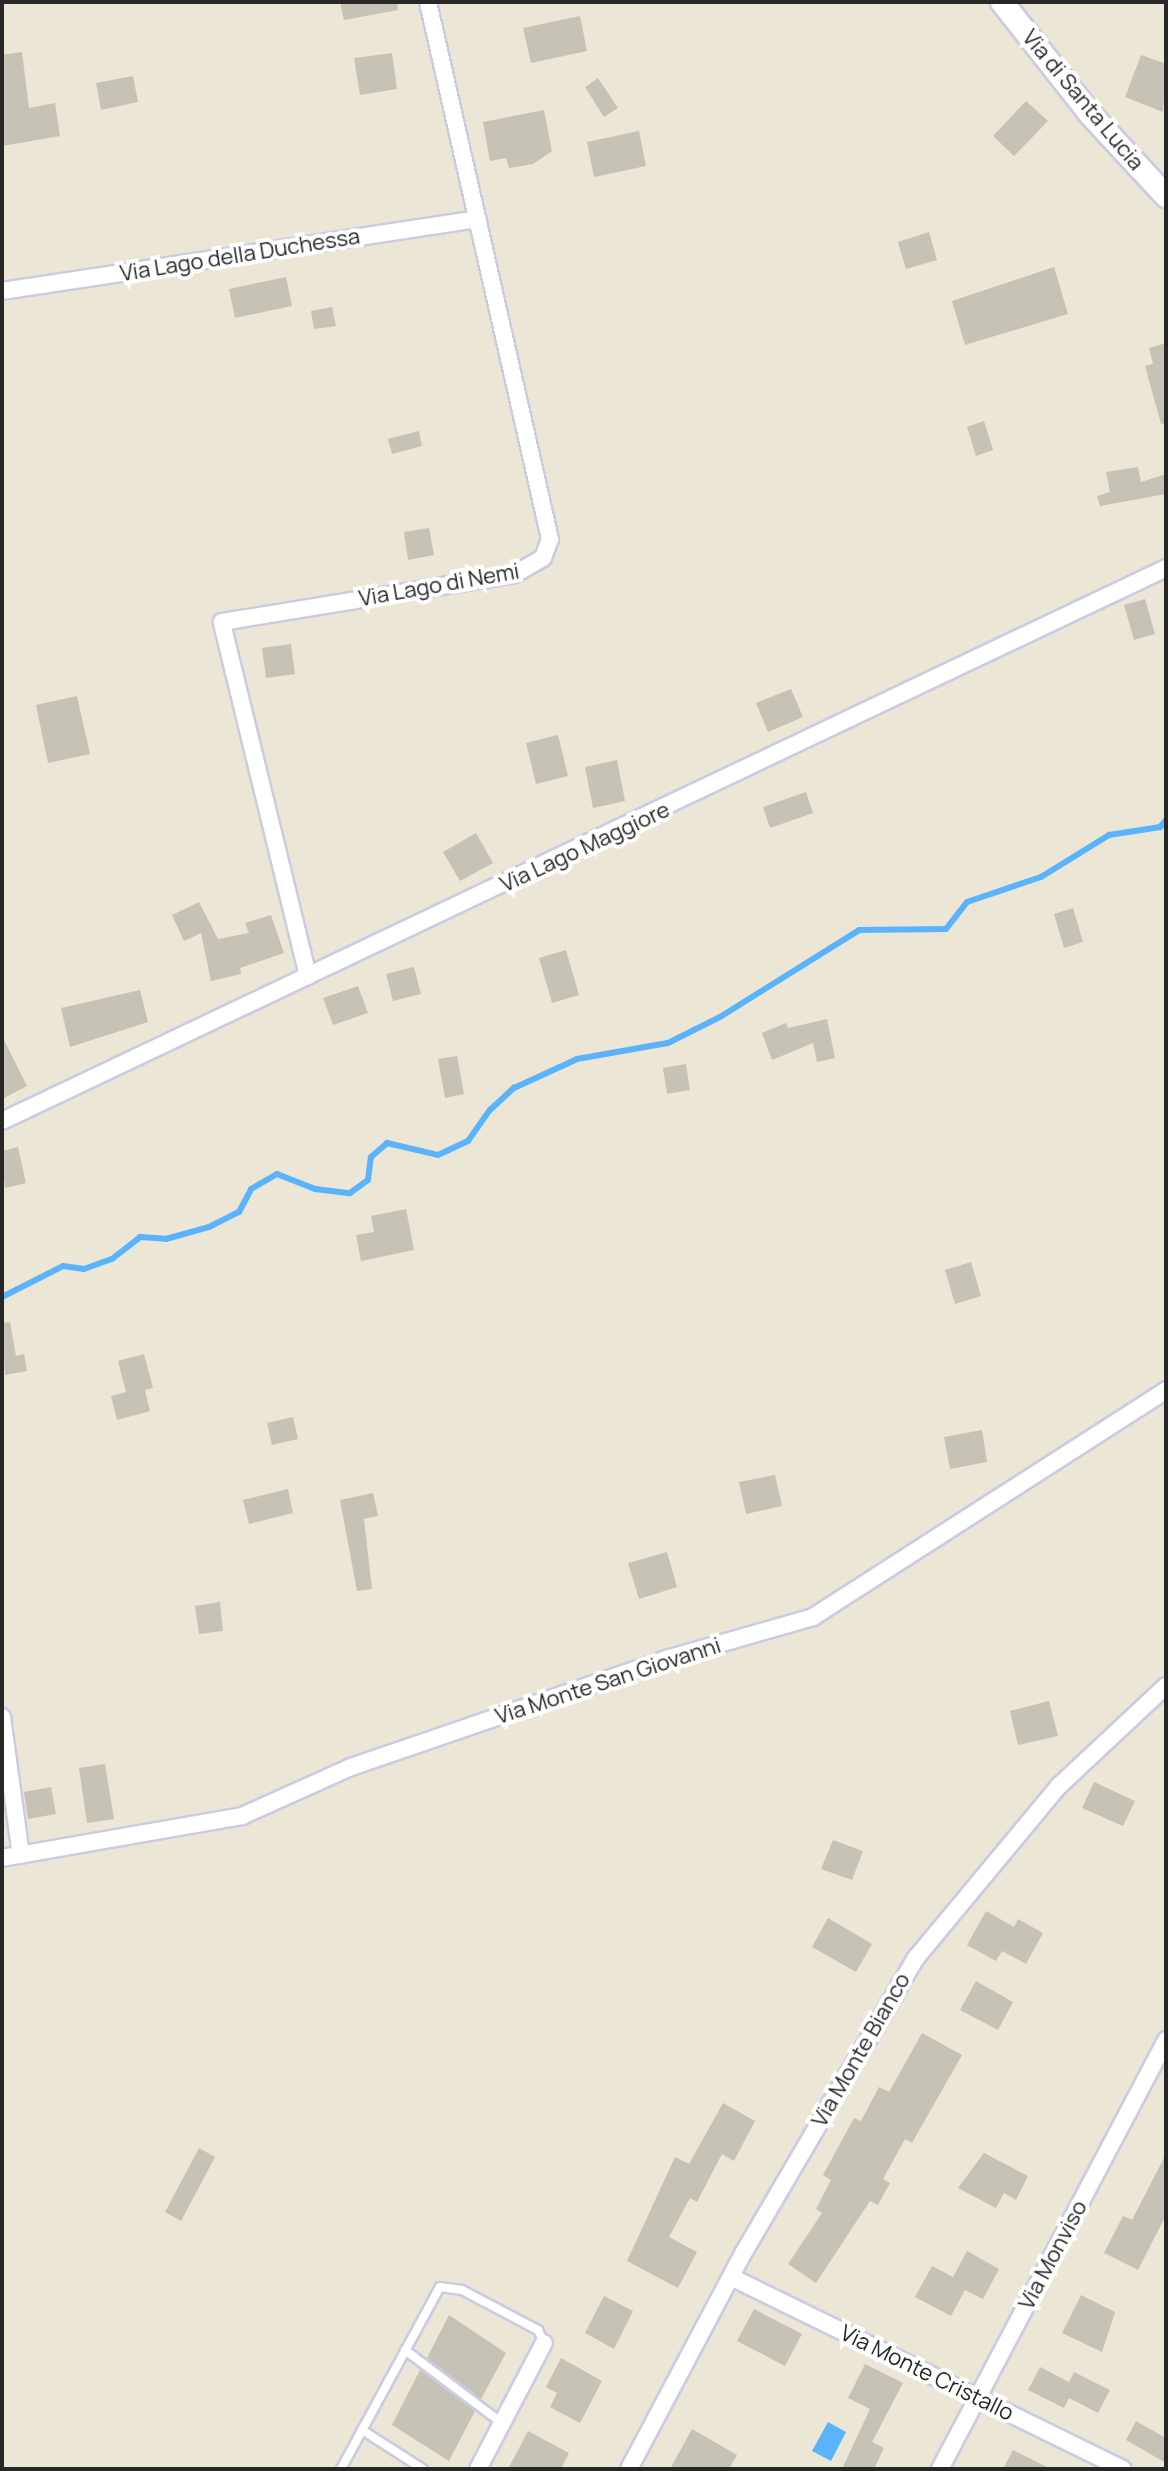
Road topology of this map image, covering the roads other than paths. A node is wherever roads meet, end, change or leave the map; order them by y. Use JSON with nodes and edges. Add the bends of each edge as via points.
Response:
{"nodes":[{"id":1,"x":428,"y":2,"type":"edge"},
{"id":2,"x":1002,"y":2,"type":"edge"},
{"id":3,"x":1166,"y":196,"type":"edge"},
{"id":4,"x":478,"y":219,"type":"junction"},
{"id":5,"x":2,"y":291,"type":"edge"},
{"id":6,"x":1166,"y":568,"type":"edge"},
{"id":7,"x":308,"y":976,"type":"junction"},
{"id":8,"x":2,"y":1121,"type":"edge"},
{"id":9,"x":1166,"y":1390,"type":"edge"},
{"id":10,"x":1166,"y":1686,"type":"edge"},
{"id":11,"x":2,"y":1717,"type":"edge"},
{"id":12,"x":21,"y":1855,"type":"junction"},
{"id":13,"x":2,"y":1858,"type":"edge"},
{"id":14,"x":1166,"y":2040,"type":"edge"},
{"id":15,"x":731,"y":2277,"type":"junction"},
{"id":16,"x":544,"y":2343,"type":"joint"},
{"id":17,"x":405,"y":2350,"type":"junction"},
{"id":18,"x":977,"y":2398,"type":"junction"},
{"id":19,"x":502,"y":2423,"type":"junction"},
{"id":20,"x":362,"y":2430,"type":"junction"},
{"id":21,"x":341,"y":2469,"type":"edge"},
{"id":22,"x":423,"y":2469,"type":"edge"},
{"id":23,"x":478,"y":2469,"type":"edge"},
{"id":24,"x":629,"y":2469,"type":"edge"},
{"id":25,"x":940,"y":2469,"type":"edge"},
{"id":26,"x":1123,"y":2469,"type":"edge"}],
"edges":[{"from":1,"to":4,"type":"street","name":"Via Lago di Nemi"},
{"from":2,"to":3,"type":"street","name":"Via di Santa Lucia","via":[[1090,114]]},
{"from":4,"to":5,"type":"street","name":"Via Lago della Duchessa"},
{"from":4,"to":7,"type":"street","name":"Via Lago di Nemi","via":[[549,525],[543,558],[515,574],[222,622]]},
{"from":6,"to":7,"type":"street","name":"Via Lago Maggiore"},
{"from":7,"to":8,"type":"street","name":"Via Lago Maggiore"},
{"from":9,"to":12,"type":"street","name":"Via Monte San Giovanni","via":[[813,1617],[666,1659],[351,1767],[242,1816]]},
{"from":10,"to":15,"type":"street","name":"Via Monte Bianco","via":[[1059,1786],[916,1958]]},
{"from":11,"to":12,"type":"street"},
{"from":12,"to":13,"type":"street","name":"Via Monte San Giovanni"},
{"from":14,"to":18,"type":"street","name":"Via Monviso"},
{"from":15,"to":18,"type":"street","name":"Via Monte Cristallo"},
{"from":15,"to":24,"type":"street","name":"Via Monte Bianco"},
{"from":16,"to":17,"type":"lane","via":[[538,2330],[446,2286],[438,2288]]},
{"from":16,"to":19,"type":"street"},
{"from":17,"to":19,"type":"lane"},
{"from":17,"to":20,"type":"lane"},
{"from":18,"to":25,"type":"street","name":"Via Monviso"},
{"from":18,"to":26,"type":"street","name":"Via Monte Cristallo"},
{"from":19,"to":23,"type":"street"},
{"from":20,"to":21,"type":"lane"},
{"from":20,"to":22,"type":"lane"}]}
